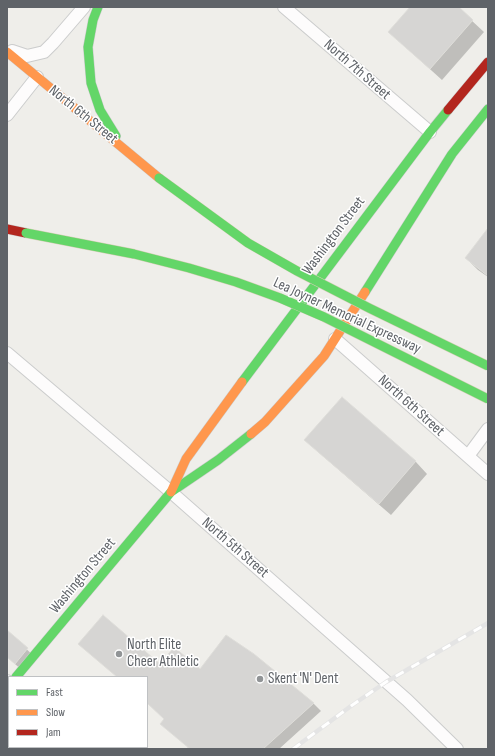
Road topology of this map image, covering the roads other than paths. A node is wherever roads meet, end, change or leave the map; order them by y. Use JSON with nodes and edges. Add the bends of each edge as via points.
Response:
{"nodes":[{"id":1,"x":84,"y":7,"type":"edge"},
{"id":2,"x":98,"y":7,"type":"edge"},
{"id":3,"x":284,"y":7,"type":"edge"},
{"id":4,"x":7,"y":51,"type":"edge"},
{"id":5,"x":488,"y":62,"type":"edge"},
{"id":6,"x":37,"y":77,"type":"junction"},
{"id":7,"x":488,"y":109,"type":"edge"},
{"id":8,"x":7,"y":115,"type":"edge"},
{"id":9,"x":430,"y":132,"type":"junction"},
{"id":10,"x":124,"y":148,"type":"junction"},
{"id":11,"x":158,"y":178,"type":"joint"},
{"id":12,"x":7,"y":229,"type":"edge"},
{"id":13,"x":335,"y":339,"type":"junction"},
{"id":14,"x":7,"y":353,"type":"edge"},
{"id":15,"x":488,"y":366,"type":"edge"},
{"id":16,"x":488,"y":399,"type":"edge"},
{"id":17,"x":488,"y":429,"type":"edge"},
{"id":18,"x":468,"y":456,"type":"junction"},
{"id":19,"x":488,"y":474,"type":"edge"},
{"id":20,"x":171,"y":492,"type":"junction"},
{"id":21,"x":17,"y":676,"type":"edge"},
{"id":22,"x":8,"y":683,"type":"edge"},
{"id":23,"x":7,"y":688,"type":"edge"},
{"id":24,"x":457,"y":749,"type":"edge"}],
"edges":[{"from":1,"to":4,"type":"street","via":[[44,52],[27,56]]},
{"from":2,"to":10,"type":"street","via":[[88,47],[91,82],[100,110]]},
{"from":3,"to":9,"type":"street","name":"North 7th Street"},
{"from":4,"to":6,"type":"street","name":"North 6th Street"},
{"from":5,"to":9,"type":"street","name":"Washington Street"},
{"from":6,"to":8,"type":"street"},
{"from":6,"to":10,"type":"street","name":"North 6th Street"},
{"from":7,"to":13,"type":"street","name":"Washington Street","via":[[452,154]]},
{"from":9,"to":20,"type":"street","name":"Washington Street","via":[[231,396],[186,459]]},
{"from":10,"to":11,"type":"street","name":"North 6th Street"},
{"from":11,"to":15,"type":"street","name":"Lea Joyner Memorial Expressway","bridge":true,"via":[[248,243],[303,274]]},
{"from":12,"to":16,"type":"street","name":"Lea Joyner Memorial Expressway","bridge":true,"via":[[134,254],[236,282],[324,317]]},
{"from":13,"to":18,"type":"street","name":"North 6th Street"},
{"from":13,"to":20,"type":"street","name":"Washington Street","via":[[324,356],[265,422],[218,460]]},
{"from":14,"to":20,"type":"street","name":"North 5th Street"},
{"from":17,"to":18,"type":"street"},
{"from":18,"to":19,"type":"street","name":"North 6th Street"},
{"from":20,"to":21,"type":"street","name":"Washington Street"},
{"from":20,"to":24,"type":"street","name":"North 5th Street","via":[[407,700]]},
{"from":22,"to":23,"type":"street"}]}
